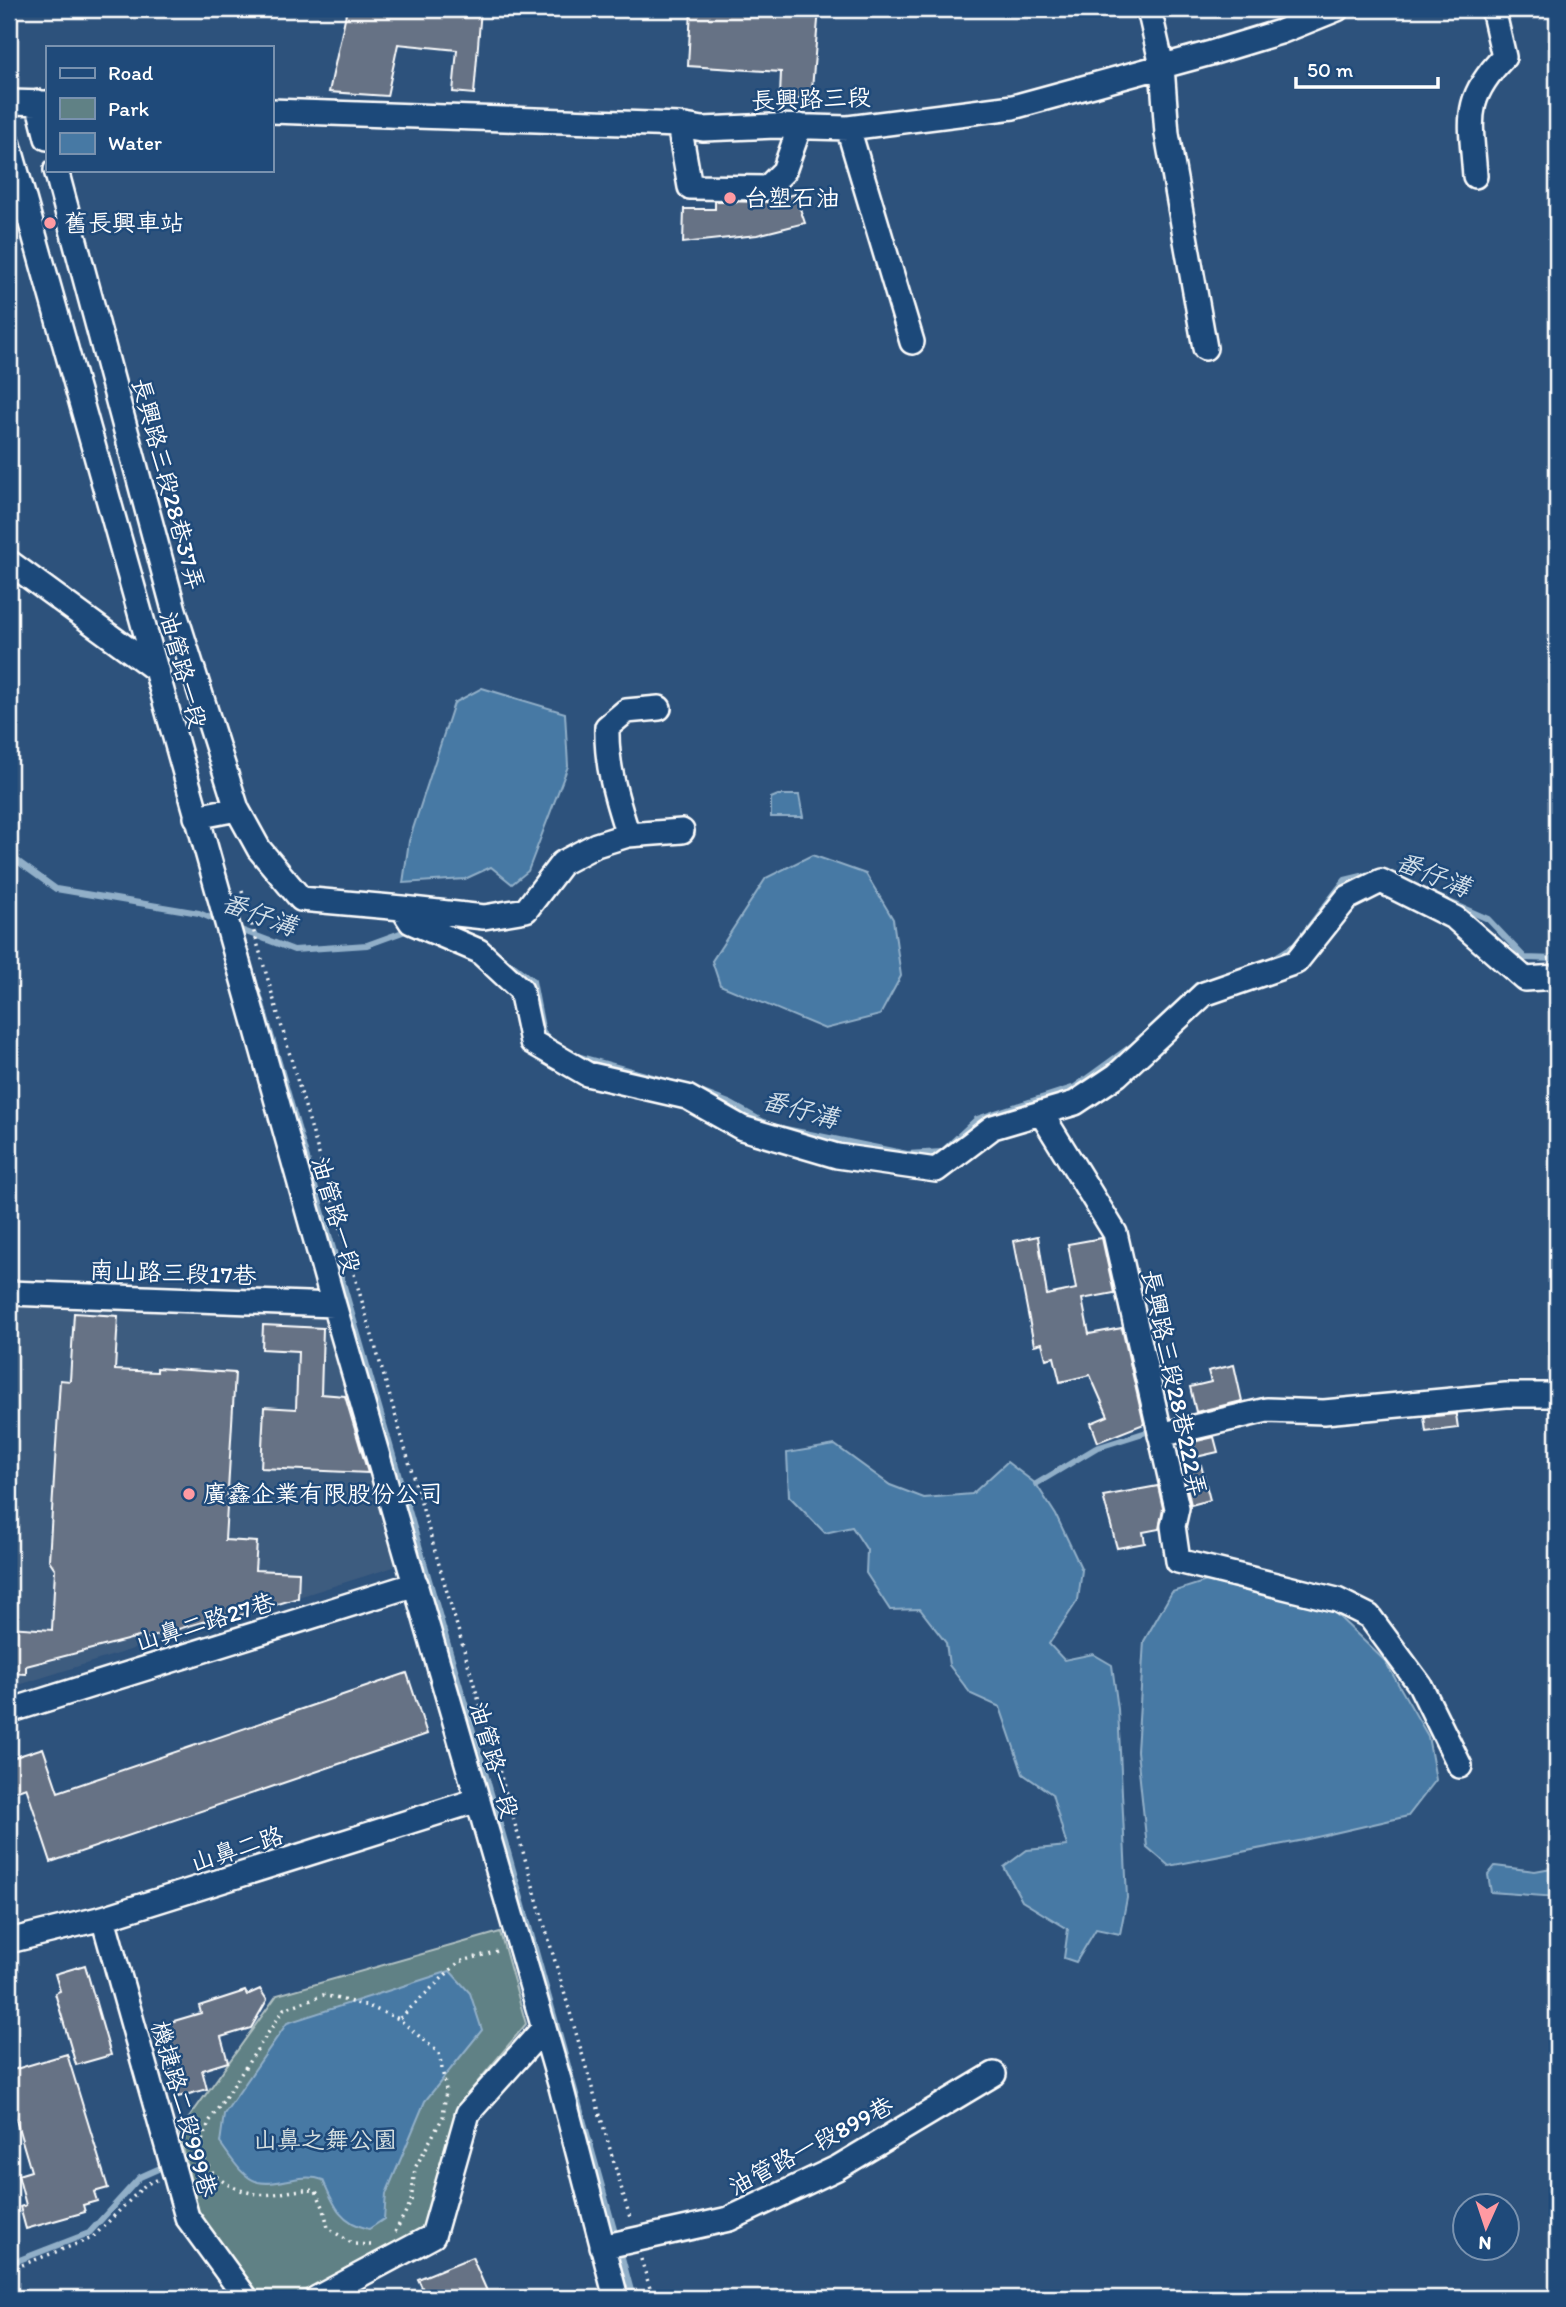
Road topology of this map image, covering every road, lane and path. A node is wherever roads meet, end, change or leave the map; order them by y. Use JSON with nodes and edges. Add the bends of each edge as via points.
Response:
{"nodes":[{"id":1,"x":1149,"y":9,"type":"edge"},
{"id":2,"x":1337,"y":9,"type":"edge"},
{"id":3,"x":1493,"y":9,"type":"edge"},
{"id":4,"x":1162,"y":66,"type":"junction"},
{"id":5,"x":9,"y":102,"type":"edge"},
{"id":6,"x":42,"y":102,"type":"edge"},
{"id":7,"x":273,"y":111,"type":"edge"},
{"id":8,"x":679,"y":125,"type":"junction"},
{"id":9,"x":800,"y":126,"type":"junction"},
{"id":10,"x":848,"y":128,"type":"junction"},
{"id":11,"x":46,"y":131,"type":"edge"},
{"id":12,"x":9,"y":145,"type":"edge"},
{"id":13,"x":57,"y":172,"type":"edge"},
{"id":14,"x":1475,"y":176,"type":"dead end"},
{"id":15,"x":912,"y":342,"type":"dead end"},
{"id":16,"x":1205,"y":348,"type":"dead end"},
{"id":17,"x":9,"y":562,"type":"edge"},
{"id":18,"x":155,"y":669,"type":"junction"},
{"id":19,"x":659,"y":708,"type":"dead end"},
{"id":20,"x":237,"y":809,"type":"junction"},
{"id":21,"x":197,"y":817,"type":"junction"},
{"id":22,"x":682,"y":831,"type":"dead end"},
{"id":23,"x":628,"y":835,"type":"junction"},
{"id":24,"x":402,"y":908,"type":"junction"},
{"id":25,"x":253,"y":927,"type":"dead end"},
{"id":26,"x":1557,"y":977,"type":"edge"},
{"id":27,"x":1041,"y":1113,"type":"junction"},
{"id":28,"x":9,"y":1293,"type":"edge"},
{"id":29,"x":334,"y":1305,"type":"junction"},
{"id":30,"x":1557,"y":1395,"type":"edge"},
{"id":31,"x":1160,"y":1435,"type":"junction"},
{"id":32,"x":416,"y":1584,"type":"junction"},
{"id":33,"x":9,"y":1711,"type":"edge"},
{"id":34,"x":1460,"y":1766,"type":"dead end"},
{"id":35,"x":478,"y":1800,"type":"junction"},
{"id":36,"x":103,"y":1918,"type":"junction"},
{"id":37,"x":9,"y":1941,"type":"edge"},
{"id":38,"x":520,"y":1944,"type":"junction"},
{"id":39,"x":399,"y":2019,"type":"junction"},
{"id":40,"x":544,"y":2028,"type":"junction"},
{"id":41,"x":994,"y":2074,"type":"dead end"},
{"id":42,"x":175,"y":2173,"type":"junction"},
{"id":43,"x":636,"y":2239,"type":"junction"},
{"id":44,"x":388,"y":2240,"type":"dead end"},
{"id":45,"x":381,"y":2243,"type":"dead end"},
{"id":46,"x":602,"y":2247,"type":"junction"},
{"id":47,"x":9,"y":2270,"type":"edge"},
{"id":48,"x":246,"y":2298,"type":"edge"},
{"id":49,"x":317,"y":2298,"type":"edge"},
{"id":50,"x":616,"y":2298,"type":"edge"},
{"id":51,"x":653,"y":2298,"type":"edge"}],
"edges":[{"from":1,"to":4,"type":"street"},
{"from":2,"to":4,"type":"street","name":"長興路三段","via":[[1280,32]]},
{"from":3,"to":14,"type":"street","via":[[1504,57],[1482,80],[1471,108]]},
{"from":4,"to":10,"type":"street","name":"長興路三段","via":[[1013,107]]},
{"from":4,"to":16,"type":"street","via":[[1167,134]]},
{"from":5,"to":6,"type":"street"},
{"from":6,"to":11,"type":"street"},
{"from":7,"to":8,"type":"street","name":"長興路三段"},
{"from":8,"to":9,"type":"street","name":"長興路三段","via":[[703,129]]},
{"from":8,"to":9,"type":"street","via":[[690,187],[754,188],[767,188],[784,171]]},
{"from":9,"to":10,"type":"street","name":"長興路三段"},
{"from":10,"to":15,"type":"street"},
{"from":12,"to":18,"type":"street","name":"油管路一段"},
{"from":13,"to":20,"type":"street","name":"長興路三段28巷37弄","via":[[174,610]]},
{"from":17,"to":18,"type":"street"},
{"from":18,"to":21,"type":"street","name":"油管路一段"},
{"from":19,"to":23,"type":"street","via":[[626,712],[607,727],[611,784]]},
{"from":20,"to":21,"type":"street"},
{"from":20,"to":24,"type":"street","name":"長興路三段28巷37弄","via":[[259,849],[301,899]]},
{"from":21,"to":29,"type":"street","name":"油管路一段"},
{"from":22,"to":23,"type":"street","name":"長興路三段28巷37弄"},
{"from":23,"to":24,"type":"street","name":"長興路三段28巷37弄","via":[[562,863],[526,910],[484,917]]},
{"from":24,"to":27,"type":"street","via":[[411,922],[479,951],[520,990],[532,1042],[587,1074],[687,1097],[741,1128],[837,1156],[936,1170],[993,1127]]},
{"from":25,"to":43,"type":"path"},
{"from":26,"to":27,"type":"street","via":[[1525,979],[1455,918],[1381,881],[1347,898],[1296,962],[1204,994],[1117,1075],[1075,1103]]},
{"from":27,"to":31,"type":"street","name":"長興路三段28巷222弄","via":[[1115,1233]]},
{"from":28,"to":29,"type":"street","name":"南山路三段17巷"},
{"from":29,"to":32,"type":"street","name":"油管路一段"},
{"from":30,"to":31,"type":"street","via":[[1494,1396],[1324,1412],[1267,1410]]},
{"from":31,"to":34,"type":"street","name":"長興路三段28巷222弄","via":[[1177,1508],[1173,1526],[1178,1561],[1337,1600],[1369,1616],[1420,1685]]},
{"from":32,"to":33,"type":"street","name":"山鼻二路27巷"},
{"from":32,"to":35,"type":"street","name":"油管路一段"},
{"from":35,"to":36,"type":"street","name":"山鼻二路"},
{"from":35,"to":38,"type":"street","name":"油管路一段"},
{"from":36,"to":37,"type":"street","name":"山鼻二路"},
{"from":36,"to":42,"type":"street","name":"機捷路二段999巷"},
{"from":38,"to":39,"type":"path","via":[[459,1962]]},
{"from":38,"to":40,"type":"street","name":"油管路一段"},
{"from":39,"to":44,"type":"path","via":[[439,2053],[446,2090],[443,2117],[415,2168],[411,2202]]},
{"from":39,"to":45,"type":"path","via":[[323,1995],[284,2009],[209,2122],[202,2144],[213,2176],[225,2184],[257,2194],[302,2188],[316,2191],[328,2228],[352,2244]]},
{"from":40,"to":46,"type":"street","name":"油管路一段"},
{"from":40,"to":49,"type":"street","via":[[468,2113],[433,2236]]},
{"from":41,"to":43,"type":"street","name":"油管路一段899巷","via":[[837,2168],[730,2219]]},
{"from":42,"to":47,"type":"path","via":[[146,2184],[92,2238]]},
{"from":42,"to":48,"type":"street","name":"機捷路二段999巷","via":[[187,2217]]},
{"from":43,"to":46,"type":"street","name":"油管路一段899巷"},
{"from":43,"to":51,"type":"path"},
{"from":46,"to":50,"type":"street","name":"油管路一段"}]}
